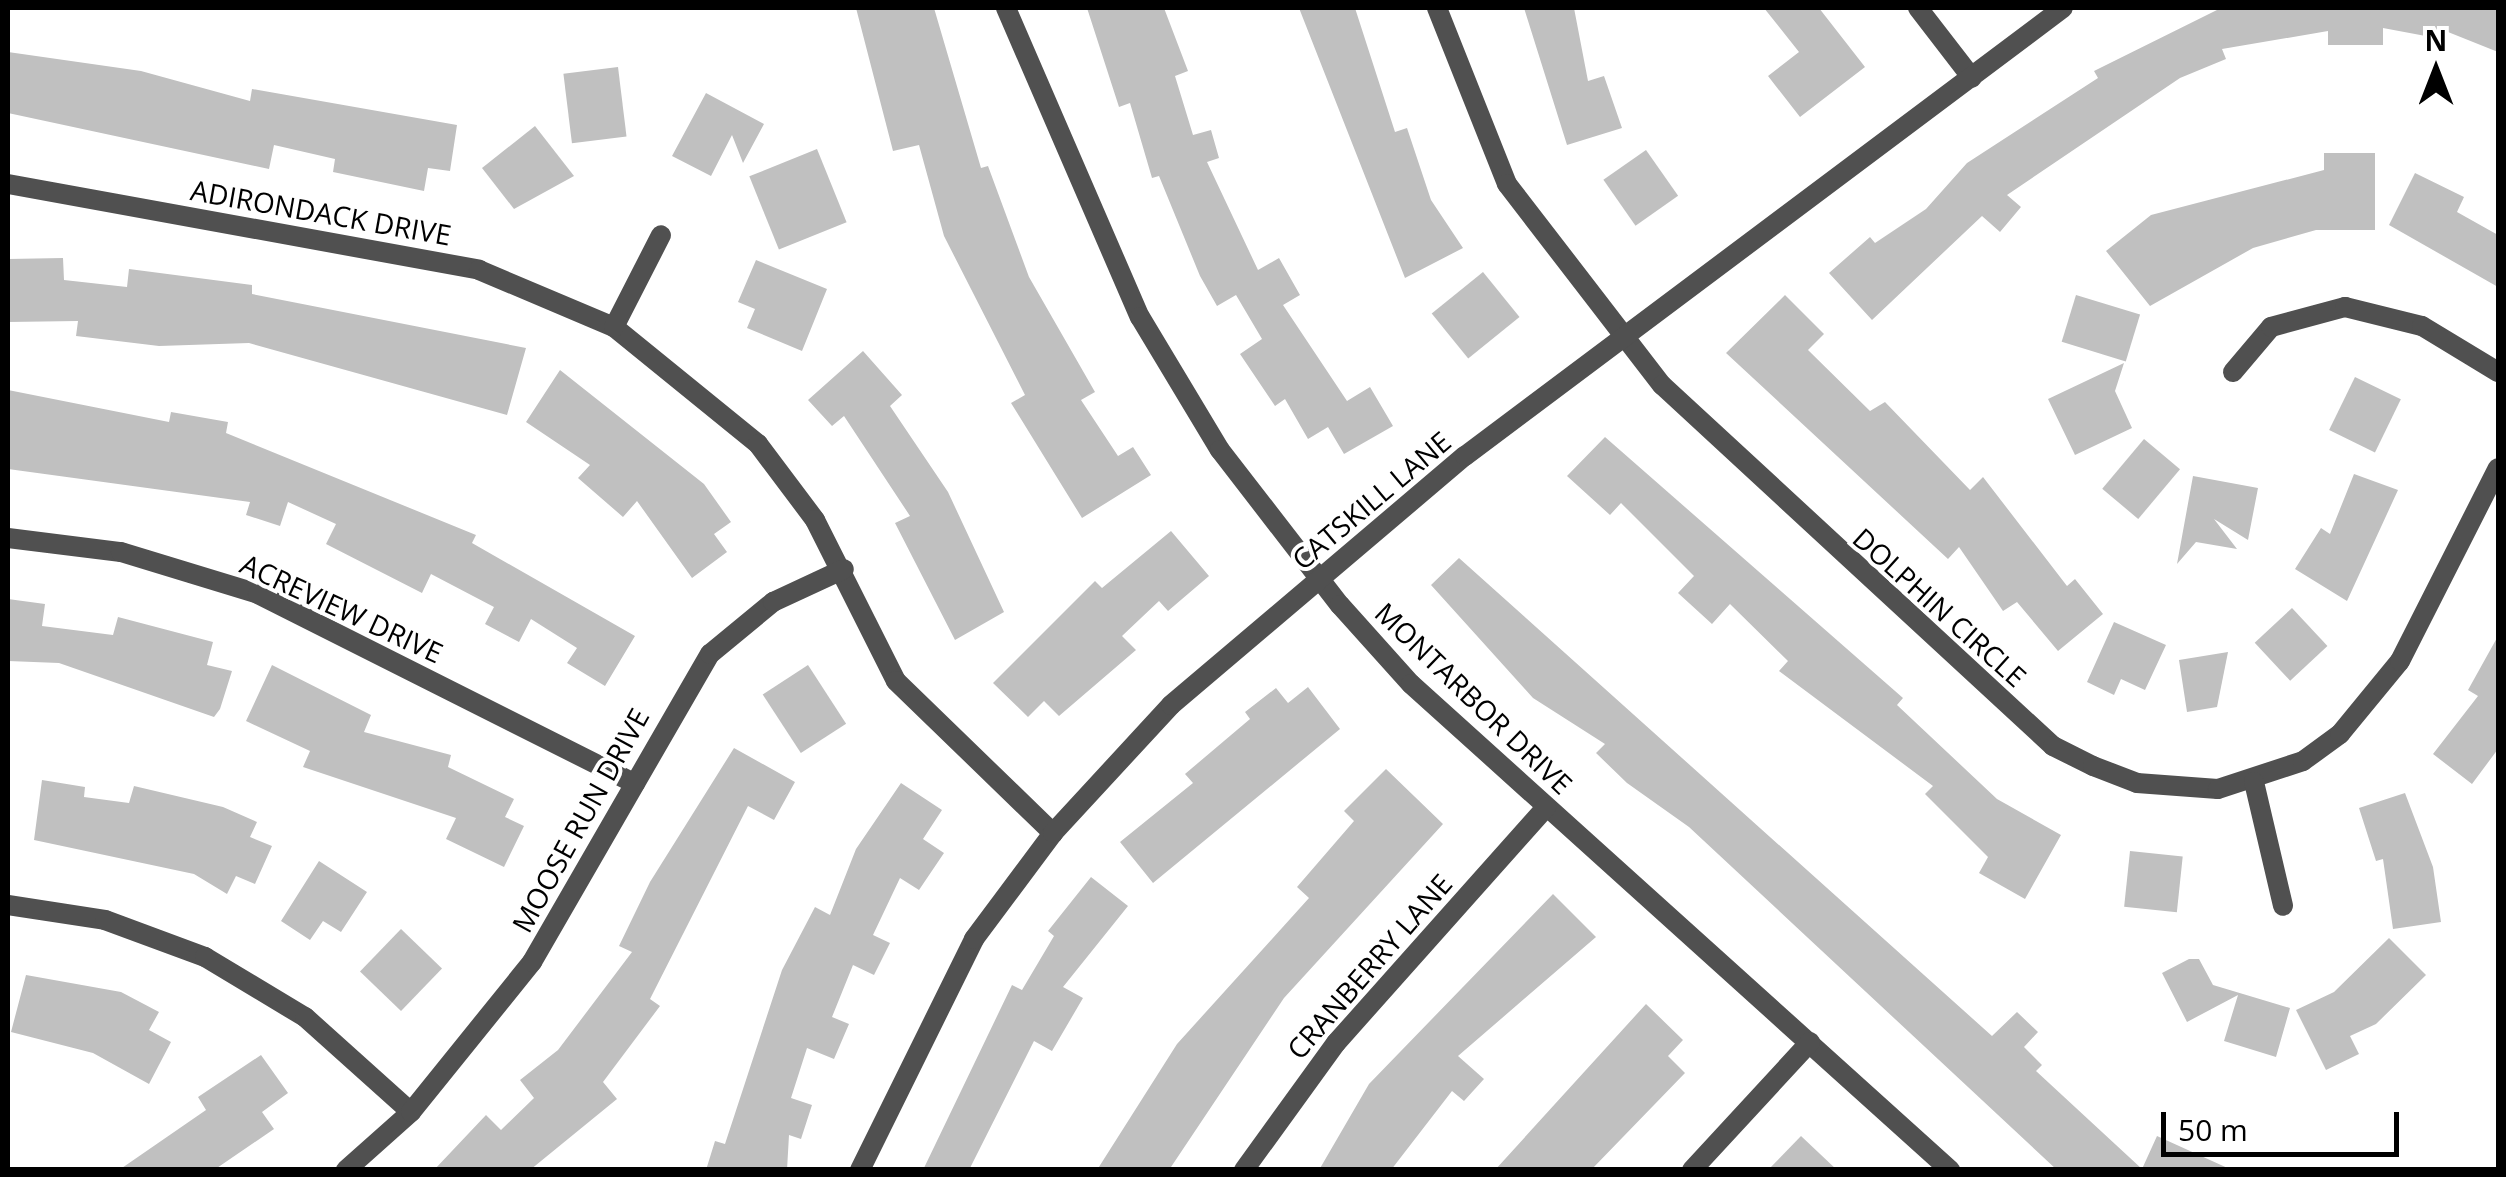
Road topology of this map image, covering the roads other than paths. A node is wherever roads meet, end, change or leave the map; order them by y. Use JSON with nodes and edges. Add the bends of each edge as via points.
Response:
{"nodes":[{"id":1,"x":1006,"y":8,"type":"edge"},
{"id":2,"x":1437,"y":8,"type":"edge"},
{"id":3,"x":1918,"y":8,"type":"edge"},
{"id":4,"x":2064,"y":8,"type":"edge"},
{"id":5,"x":1972,"y":78,"type":"junction"},
{"id":6,"x":8,"y":184,"type":"edge"},
{"id":7,"x":661,"y":236,"type":"dead end"},
{"id":8,"x":614,"y":327,"type":"junction"},
{"id":9,"x":1624,"y":336,"type":"junction"},
{"id":10,"x":2233,"y":372,"type":"dead end"},
{"id":11,"x":2498,"y":372,"type":"edge"},
{"id":12,"x":2498,"y":468,"type":"edge"},
{"id":13,"x":8,"y":538,"type":"edge"},
{"id":14,"x":844,"y":569,"type":"junction"},
{"id":15,"x":1320,"y":578,"type":"junction"},
{"id":16,"x":2254,"y":782,"type":"junction"},
{"id":17,"x":635,"y":784,"type":"junction"},
{"id":18,"x":1546,"y":807,"type":"junction"},
{"id":19,"x":1053,"y":833,"type":"junction"},
{"id":20,"x":8,"y":905,"type":"edge"},
{"id":21,"x":2284,"y":906,"type":"dead end"},
{"id":22,"x":1810,"y":1042,"type":"junction"},
{"id":23,"x":411,"y":1112,"type":"junction"},
{"id":24,"x":346,"y":1170,"type":"edge"},
{"id":25,"x":860,"y":1170,"type":"edge"},
{"id":26,"x":1244,"y":1170,"type":"edge"},
{"id":27,"x":1692,"y":1170,"type":"edge"},
{"id":28,"x":1950,"y":1170,"type":"edge"}],
"edges":[{"from":1,"to":15,"type":"street","name":"MONTARBOR DRIVE","via":[[1140,317],[1220,450]]},
{"from":2,"to":9,"type":"street","name":"DOLPHIN CIRCLE","via":[[1507,184]]},
{"from":3,"to":5,"type":"street"},
{"from":4,"to":5,"type":"street","name":"CATSKILL LANE"},
{"from":5,"to":9,"type":"street","name":"CATSKILL LANE"},
{"from":6,"to":8,"type":"street","name":"ADIRONDACK DRIVE","via":[[479,270]]},
{"from":7,"to":8,"type":"street"},
{"from":8,"to":14,"type":"street","name":"ADIRONDACK DRIVE","via":[[758,444]]},
{"from":9,"to":15,"type":"street","name":"CATSKILL LANE"},
{"from":9,"to":16,"type":"street","name":"DOLPHIN CIRCLE","via":[[1713,438],[2053,746],[2137,783],[2218,790]]},
{"from":10,"to":11,"type":"street","via":[[2271,327],[2344,307],[2406,320]]},
{"from":12,"to":16,"type":"street","name":"DOLPHIN CIRCLE","via":[[2374,703],[2303,761]]},
{"from":13,"to":17,"type":"street","name":"ACREVIEW DRIVE","via":[[120,552],[258,594]]},
{"from":14,"to":17,"type":"street","name":"MOOSE RUN DRIVE","via":[[773,602],[710,654]]},
{"from":14,"to":19,"type":"street","name":"ADIRONDACK DRIVE","via":[[878,650],[920,712]]},
{"from":15,"to":18,"type":"street","name":"MONTARBOR DRIVE","via":[[1411,684]]},
{"from":15,"to":19,"type":"street","name":"CATSKILL LANE","via":[[1172,705]]},
{"from":16,"to":21,"type":"street"},
{"from":17,"to":23,"type":"street","name":"MOOSE RUN DRIVE","via":[[532,962]]},
{"from":18,"to":22,"type":"street","name":"MONTARBOR DRIVE"},
{"from":18,"to":26,"type":"street","name":"CRANBERRY LANE","via":[[1324,1057]]},
{"from":19,"to":25,"type":"street","name":"CATSKILL LANE","via":[[943,990]]},
{"from":20,"to":23,"type":"street","via":[[105,920],[205,957],[305,1017]]},
{"from":22,"to":27,"type":"street"},
{"from":22,"to":28,"type":"street","name":"MONTARBOR DRIVE"},
{"from":23,"to":24,"type":"street","name":"MOOSE RUN DRIVE"}]}
